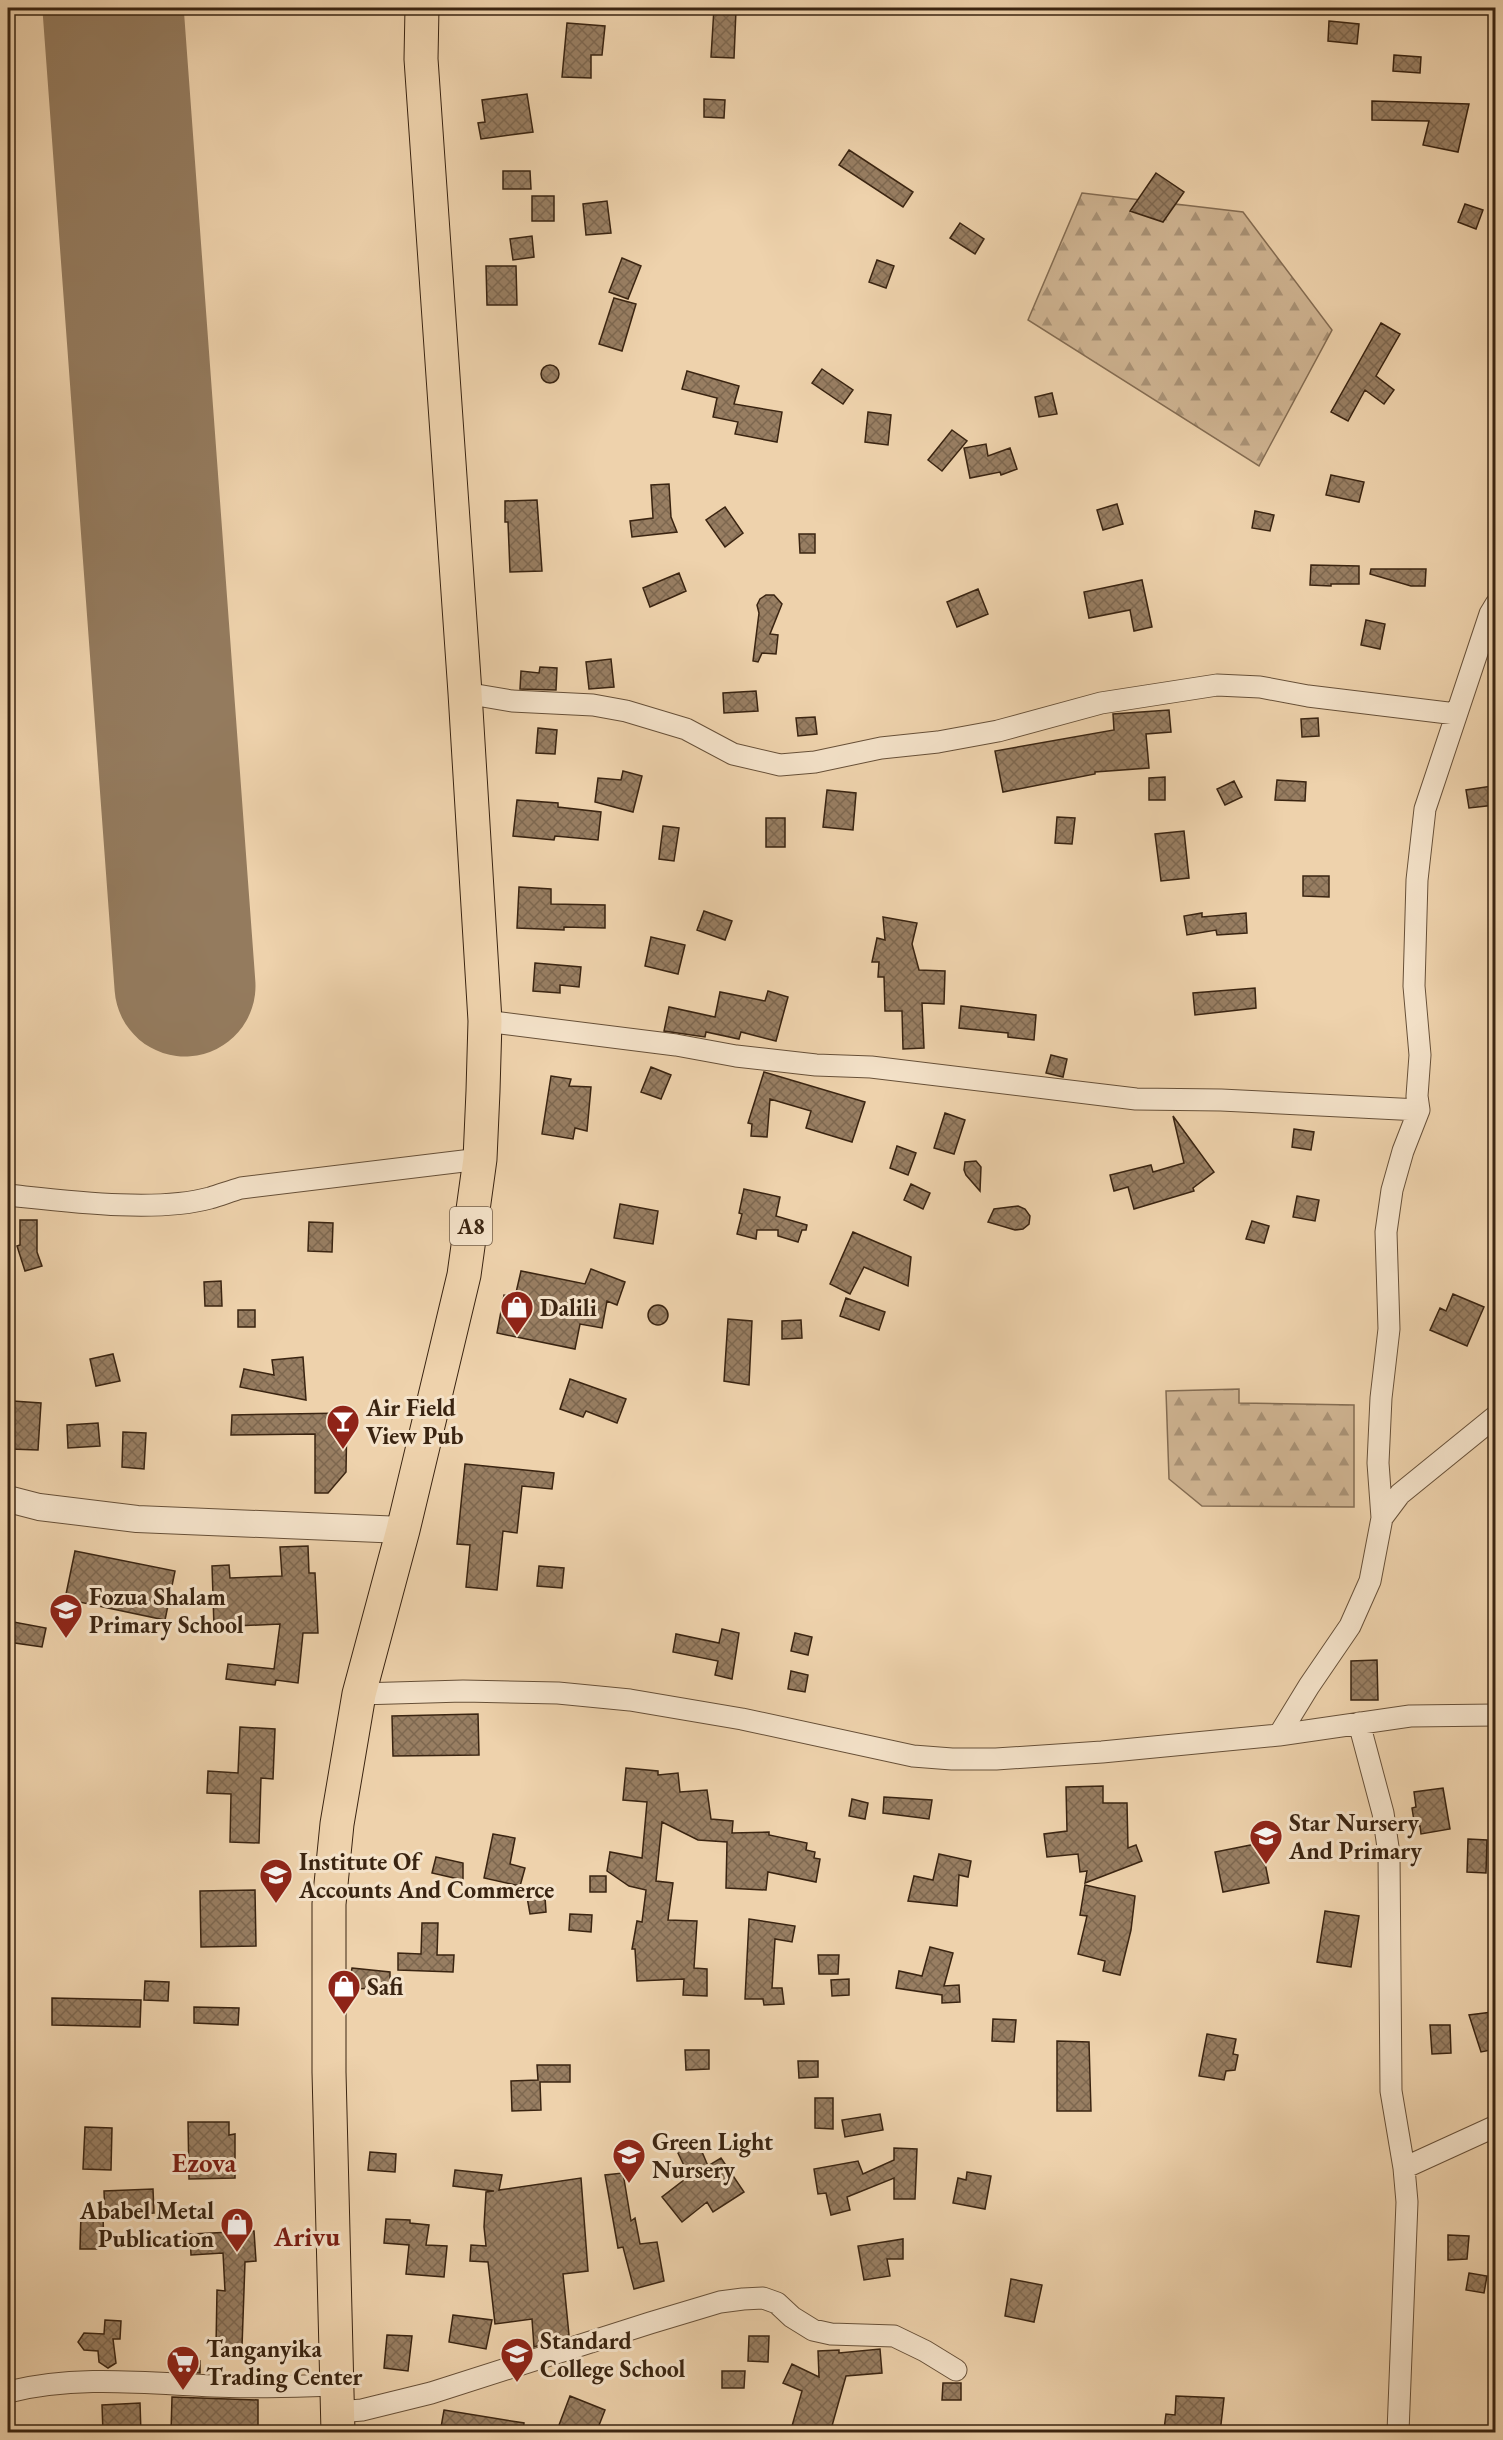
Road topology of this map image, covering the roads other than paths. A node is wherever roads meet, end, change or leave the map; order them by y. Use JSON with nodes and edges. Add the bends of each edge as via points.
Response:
{"nodes":[{"id":1,"x":422,"y":8,"type":"edge"},
{"id":2,"x":1496,"y":604,"type":"edge"},
{"id":3,"x":465,"y":693,"type":"junction"},
{"id":4,"x":1456,"y":714,"type":"junction"},
{"id":5,"x":485,"y":1021,"type":"junction"},
{"id":6,"x":1419,"y":1110,"type":"junction"},
{"id":7,"x":480,"y":1159,"type":"junction"},
{"id":8,"x":8,"y":1195,"type":"edge"},
{"id":9,"x":1496,"y":1416,"type":"edge"},
{"id":10,"x":8,"y":1499,"type":"edge"},
{"id":11,"x":1382,"y":1518,"type":"junction"},
{"id":12,"x":404,"y":1530,"type":"junction"},
{"id":13,"x":359,"y":1694,"type":"junction"},
{"id":14,"x":1496,"y":1715,"type":"edge"},
{"id":15,"x":1359,"y":1723,"type":"junction"},
{"id":16,"x":1279,"y":1735,"type":"junction"},
{"id":17,"x":1496,"y":2126,"type":"edge"},
{"id":18,"x":1404,"y":2168,"type":"junction"},
{"id":19,"x":956,"y":2370,"type":"dead end"},
{"id":20,"x":8,"y":2392,"type":"edge"},
{"id":21,"x":338,"y":2410,"type":"edge"},
{"id":22,"x":1398,"y":2433,"type":"edge"}],
"edges":[{"from":1,"to":3,"type":"main road","number":"A8","via":[[422,71]]},
{"from":2,"to":4,"type":"street"},
{"from":3,"to":4,"type":"street","via":[[626,711],[686,729],[733,754],[780,765],[938,742],[998,731],[1101,703],[1217,685],[1260,687]]},
{"from":3,"to":5,"type":"main road","number":"A8"},
{"from":4,"to":6,"type":"street","via":[[1425,809],[1417,880],[1414,986],[1420,1055]]},
{"from":5,"to":6,"type":"street","via":[[735,1056],[871,1067],[1136,1099]]},
{"from":5,"to":7,"type":"main road","number":"A8"},
{"from":6,"to":11,"type":"street","via":[[1392,1190],[1386,1232],[1389,1329],[1378,1464]]},
{"from":7,"to":8,"type":"street","via":[[241,1188],[208,1199],[164,1204]]},
{"from":7,"to":12,"type":"main road","number":"A8","via":[[464,1275]]},
{"from":9,"to":11,"type":"street","via":[[1400,1494]]},
{"from":10,"to":12,"type":"street","via":[[39,1507],[137,1519]]},
{"from":11,"to":16,"type":"street","via":[[1370,1581],[1350,1626]]},
{"from":12,"to":13,"type":"main road","number":"A8"},
{"from":13,"to":16,"type":"street","via":[[463,1691],[630,1700],[742,1719],[913,1756],[951,1759],[996,1760]]},
{"from":13,"to":21,"type":"main road","number":"A8","via":[[329,1904]]},
{"from":14,"to":15,"type":"street","via":[[1410,1716]]},
{"from":15,"to":16,"type":"street"},
{"from":15,"to":18,"type":"street","via":[[1383,1813],[1389,1854],[1391,2091]]},
{"from":17,"to":18,"type":"street"},
{"from":18,"to":22,"type":"street","via":[[1407,2223]]},
{"from":19,"to":21,"type":"street","via":[[894,2336],[813,2330],[777,2302],[743,2299],[650,2323],[431,2393],[362,2410]]},
{"from":20,"to":21,"type":"street","via":[[69,2381],[266,2387]]}]}
